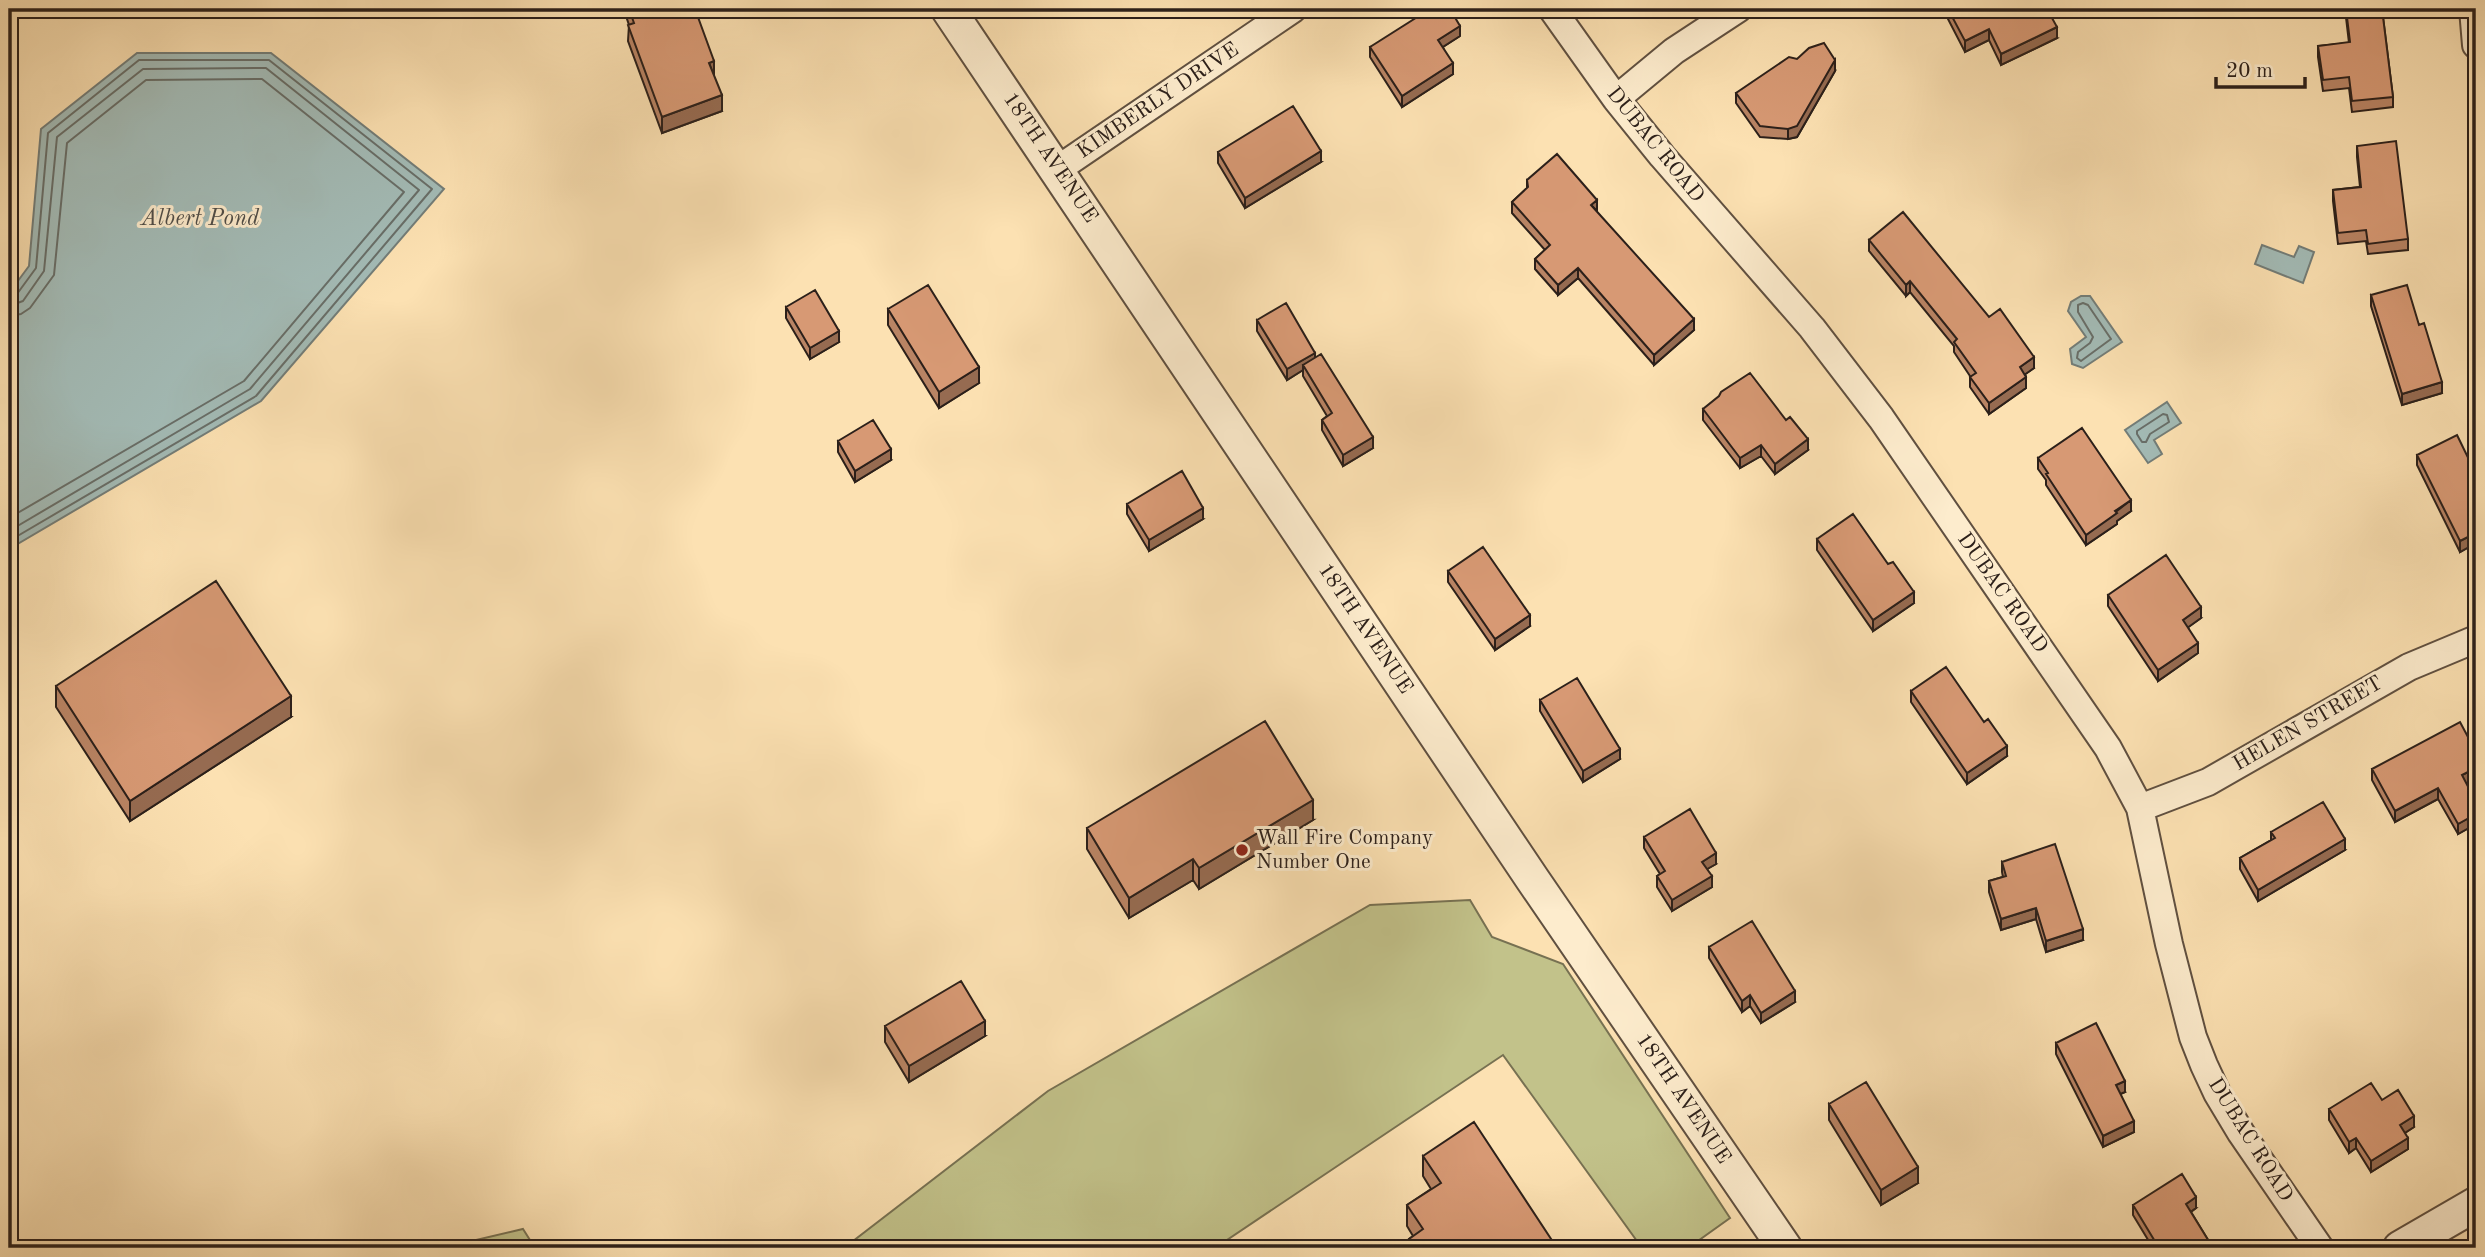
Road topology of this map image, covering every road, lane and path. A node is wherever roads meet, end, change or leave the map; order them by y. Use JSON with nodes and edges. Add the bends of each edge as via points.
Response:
{"nodes":[{"id":1,"x":948,"y":9,"type":"edge"},
{"id":2,"x":1293,"y":9,"type":"edge"},
{"id":3,"x":1552,"y":9,"type":"edge"},
{"id":4,"x":1738,"y":9,"type":"edge"},
{"id":5,"x":2473,"y":9,"type":"edge"},
{"id":6,"x":2476,"y":46,"type":"edge"},
{"id":7,"x":1616,"y":99,"type":"junction"},
{"id":8,"x":1058,"y":169,"type":"junction"},
{"id":9,"x":2476,"y":639,"type":"edge"},
{"id":10,"x":2140,"y":808,"type":"junction"},
{"id":11,"x":2476,"y":1204,"type":"edge"},
{"id":12,"x":1785,"y":1248,"type":"edge"},
{"id":13,"x":2320,"y":1248,"type":"edge"},
{"id":14,"x":2400,"y":1248,"type":"edge"}],
"edges":[{"from":1,"to":8,"type":"street","name":"18TH AVENUE"},
{"from":2,"to":8,"type":"street","name":"KIMBERLY DRIVE"},
{"from":3,"to":7,"type":"street","name":"DUBAC ROAD"},
{"from":4,"to":7,"type":"street","via":[[1674,51]]},
{"from":5,"to":6,"type":"street"},
{"from":7,"to":10,"type":"street","name":"DUBAC ROAD","via":[[1812,328],[1881,418],[2108,748]]},
{"from":8,"to":12,"type":"street","name":"18TH AVENUE","via":[[1532,880]]},
{"from":9,"to":10,"type":"street","name":"HELEN STREET","via":[[2409,667],[2208,782]]},
{"from":10,"to":13,"type":"street","name":"DUBAC ROAD","via":[[2169,944],[2204,1065],[2241,1133]]},
{"from":11,"to":14,"type":"street"}]}
